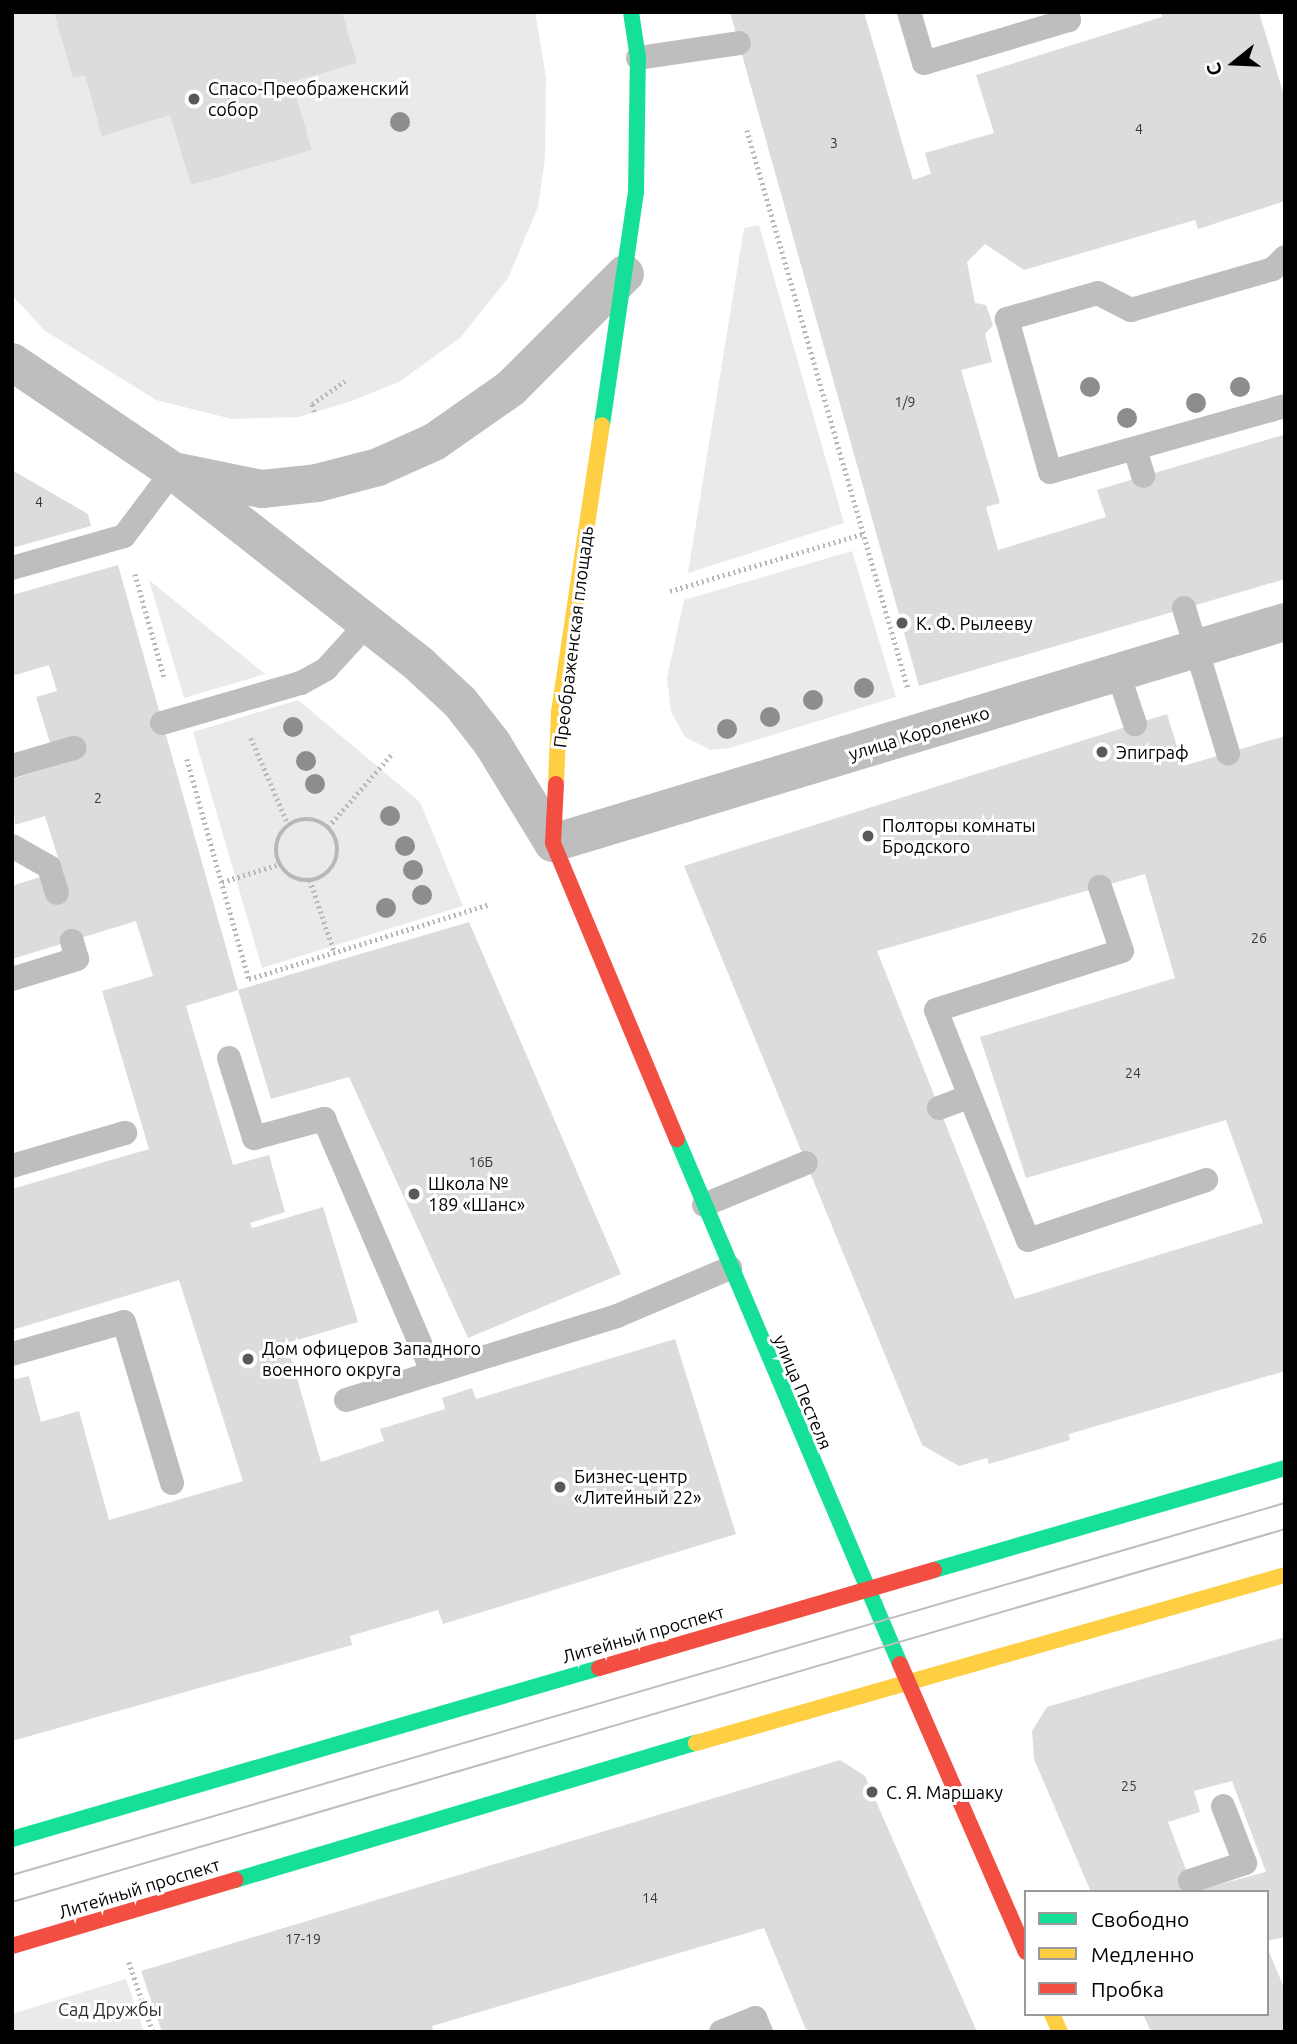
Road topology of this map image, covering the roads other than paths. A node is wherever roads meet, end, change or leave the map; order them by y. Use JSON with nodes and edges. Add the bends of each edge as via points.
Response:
{"nodes":[{"id":1,"x":631,"y":12,"type":"edge"},
{"id":2,"x":909,"y":12,"type":"edge"},
{"id":3,"x":1067,"y":12,"type":"edge"},
{"id":4,"x":739,"y":43,"type":"dead end"},
{"id":5,"x":638,"y":58,"type":"junction"},
{"id":6,"x":1285,"y":257,"type":"edge"},
{"id":7,"x":625,"y":274,"type":"junction"},
{"id":8,"x":12,"y":362,"type":"edge"},
{"id":9,"x":1285,"y":406,"type":"edge"},
{"id":10,"x":1135,"y":449,"type":"junction"},
{"id":11,"x":173,"y":471,"type":"junction"},
{"id":12,"x":1143,"y":476,"type":"dead end"},
{"id":13,"x":12,"y":568,"type":"edge"},
{"id":14,"x":1184,"y":608,"type":"dead end"},
{"id":15,"x":1285,"y":622,"type":"edge"},
{"id":16,"x":367,"y":624,"type":"junction"},
{"id":17,"x":1196,"y":649,"type":"junction"},
{"id":18,"x":1118,"y":673,"type":"junction"},
{"id":19,"x":169,"y":721,"type":"road end"},
{"id":20,"x":1135,"y":724,"type":"dead end"},
{"id":21,"x":74,"y":748,"type":"dead end"},
{"id":22,"x":1228,"y":753,"type":"dead end"},
{"id":23,"x":12,"y":766,"type":"edge"},
{"id":24,"x":553,"y":843,"type":"junction"},
{"id":25,"x":12,"y":846,"type":"edge"},
{"id":26,"x":1100,"y":887,"type":"dead end"},
{"id":27,"x":57,"y":893,"type":"dead end"},
{"id":28,"x":72,"y":941,"type":"dead end"},
{"id":29,"x":12,"y":979,"type":"edge"},
{"id":30,"x":229,"y":1058,"type":"dead end"},
{"id":31,"x":970,"y":1096,"type":"junction"},
{"id":32,"x":939,"y":1108,"type":"dead end"},
{"id":33,"x":125,"y":1133,"type":"dead end"},
{"id":34,"x":806,"y":1163,"type":"dead end"},
{"id":35,"x":12,"y":1166,"type":"edge"},
{"id":36,"x":1206,"y":1180,"type":"dead end"},
{"id":37,"x":704,"y":1205,"type":"junction"},
{"id":38,"x":730,"y":1268,"type":"junction"},
{"id":39,"x":12,"y":1354,"type":"edge"},
{"id":40,"x":433,"y":1373,"type":"junction"},
{"id":41,"x":346,"y":1399,"type":"dead end"},
{"id":42,"x":1285,"y":1468,"type":"edge"},
{"id":43,"x":172,"y":1483,"type":"dead end"},
{"id":44,"x":1285,"y":1575,"type":"edge"},
{"id":45,"x":867,"y":1588,"type":"junction"},
{"id":46,"x":907,"y":1680,"type":"junction"},
{"id":47,"x":1223,"y":1806,"type":"dead end"},
{"id":48,"x":12,"y":1839,"type":"edge"},
{"id":49,"x":1190,"y":1881,"type":"dead end"},
{"id":50,"x":1024,"y":1942,"type":"edge"},
{"id":51,"x":12,"y":1946,"type":"edge"},
{"id":52,"x":1053,"y":2016,"type":"edge"},
{"id":53,"x":721,"y":2032,"type":"edge"},
{"id":54,"x":761,"y":2032,"type":"edge"},
{"id":55,"x":1060,"y":2032,"type":"edge"}],
"edges":[{"from":1,"to":5,"type":"main road","name":"Преображенская площадь"},
{"from":2,"to":3,"type":"lane","via":[[924,63],[1069,20]]},
{"from":4,"to":5,"type":"lane"},
{"from":5,"to":7,"type":"main road","name":"Преображенская площадь","via":[[640,130]]},
{"from":6,"to":10,"type":"lane","via":[[1273,269],[1131,310],[1097,293],[1007,319],[1050,472]]},
{"from":7,"to":11,"type":"street","via":[[511,388],[434,442],[377,467],[262,489]]},
{"from":7,"to":24,"type":"main road","name":"Преображенская площадь","via":[[559,712]]},
{"from":8,"to":11,"type":"street"},
{"from":9,"to":10,"type":"lane"},
{"from":10,"to":12,"type":"lane"},
{"from":11,"to":13,"type":"lane","via":[[124,536]]},
{"from":11,"to":16,"type":"street"},
{"from":14,"to":17,"type":"lane"},
{"from":15,"to":17,"type":"street","name":"улица Короленко"},
{"from":16,"to":19,"type":"lane","via":[[326,669],[301,683]]},
{"from":16,"to":24,"type":"street","via":[[460,702]]},
{"from":17,"to":18,"type":"street","name":"улица Короленко"},
{"from":17,"to":22,"type":"lane"},
{"from":18,"to":20,"type":"lane"},
{"from":18,"to":24,"type":"street","name":"улица Короленко"},
{"from":21,"to":23,"type":"lane"},
{"from":24,"to":37,"type":"main road","name":"улица Пестеля"},
{"from":25,"to":27,"type":"lane","via":[[49,867]]},
{"from":26,"to":31,"type":"lane","via":[[1122,951],[936,1010]]},
{"from":28,"to":29,"type":"lane","via":[[77,959]]},
{"from":30,"to":40,"type":"lane","via":[[254,1138],[324,1119]]},
{"from":31,"to":32,"type":"lane"},
{"from":31,"to":36,"type":"lane","via":[[1028,1240]]},
{"from":33,"to":35,"type":"lane"},
{"from":34,"to":37,"type":"lane"},
{"from":37,"to":38,"type":"main road","name":"улица Пестеля"},
{"from":38,"to":40,"type":"lane","via":[[617,1316]]},
{"from":38,"to":45,"type":"main road","name":"улица Пестеля"},
{"from":39,"to":43,"type":"lane","via":[[124,1322]]},
{"from":40,"to":41,"type":"lane"},
{"from":42,"to":45,"type":"main road","name":"Литейный проспект"},
{"from":44,"to":46,"type":"main road","name":"Литейный проспект"},
{"from":45,"to":46,"type":"main road","name":"улица Пестеля"},
{"from":45,"to":48,"type":"main road","name":"Литейный проспект"},
{"from":46,"to":50,"type":"main road","name":"улица Пестеля"},
{"from":46,"to":51,"type":"main road","name":"Литейный проспект"},
{"from":47,"to":49,"type":"lane","via":[[1245,1863]]},
{"from":52,"to":55,"type":"main road"},
{"from":53,"to":54,"type":"lane","via":[[755,2018]]}]}
